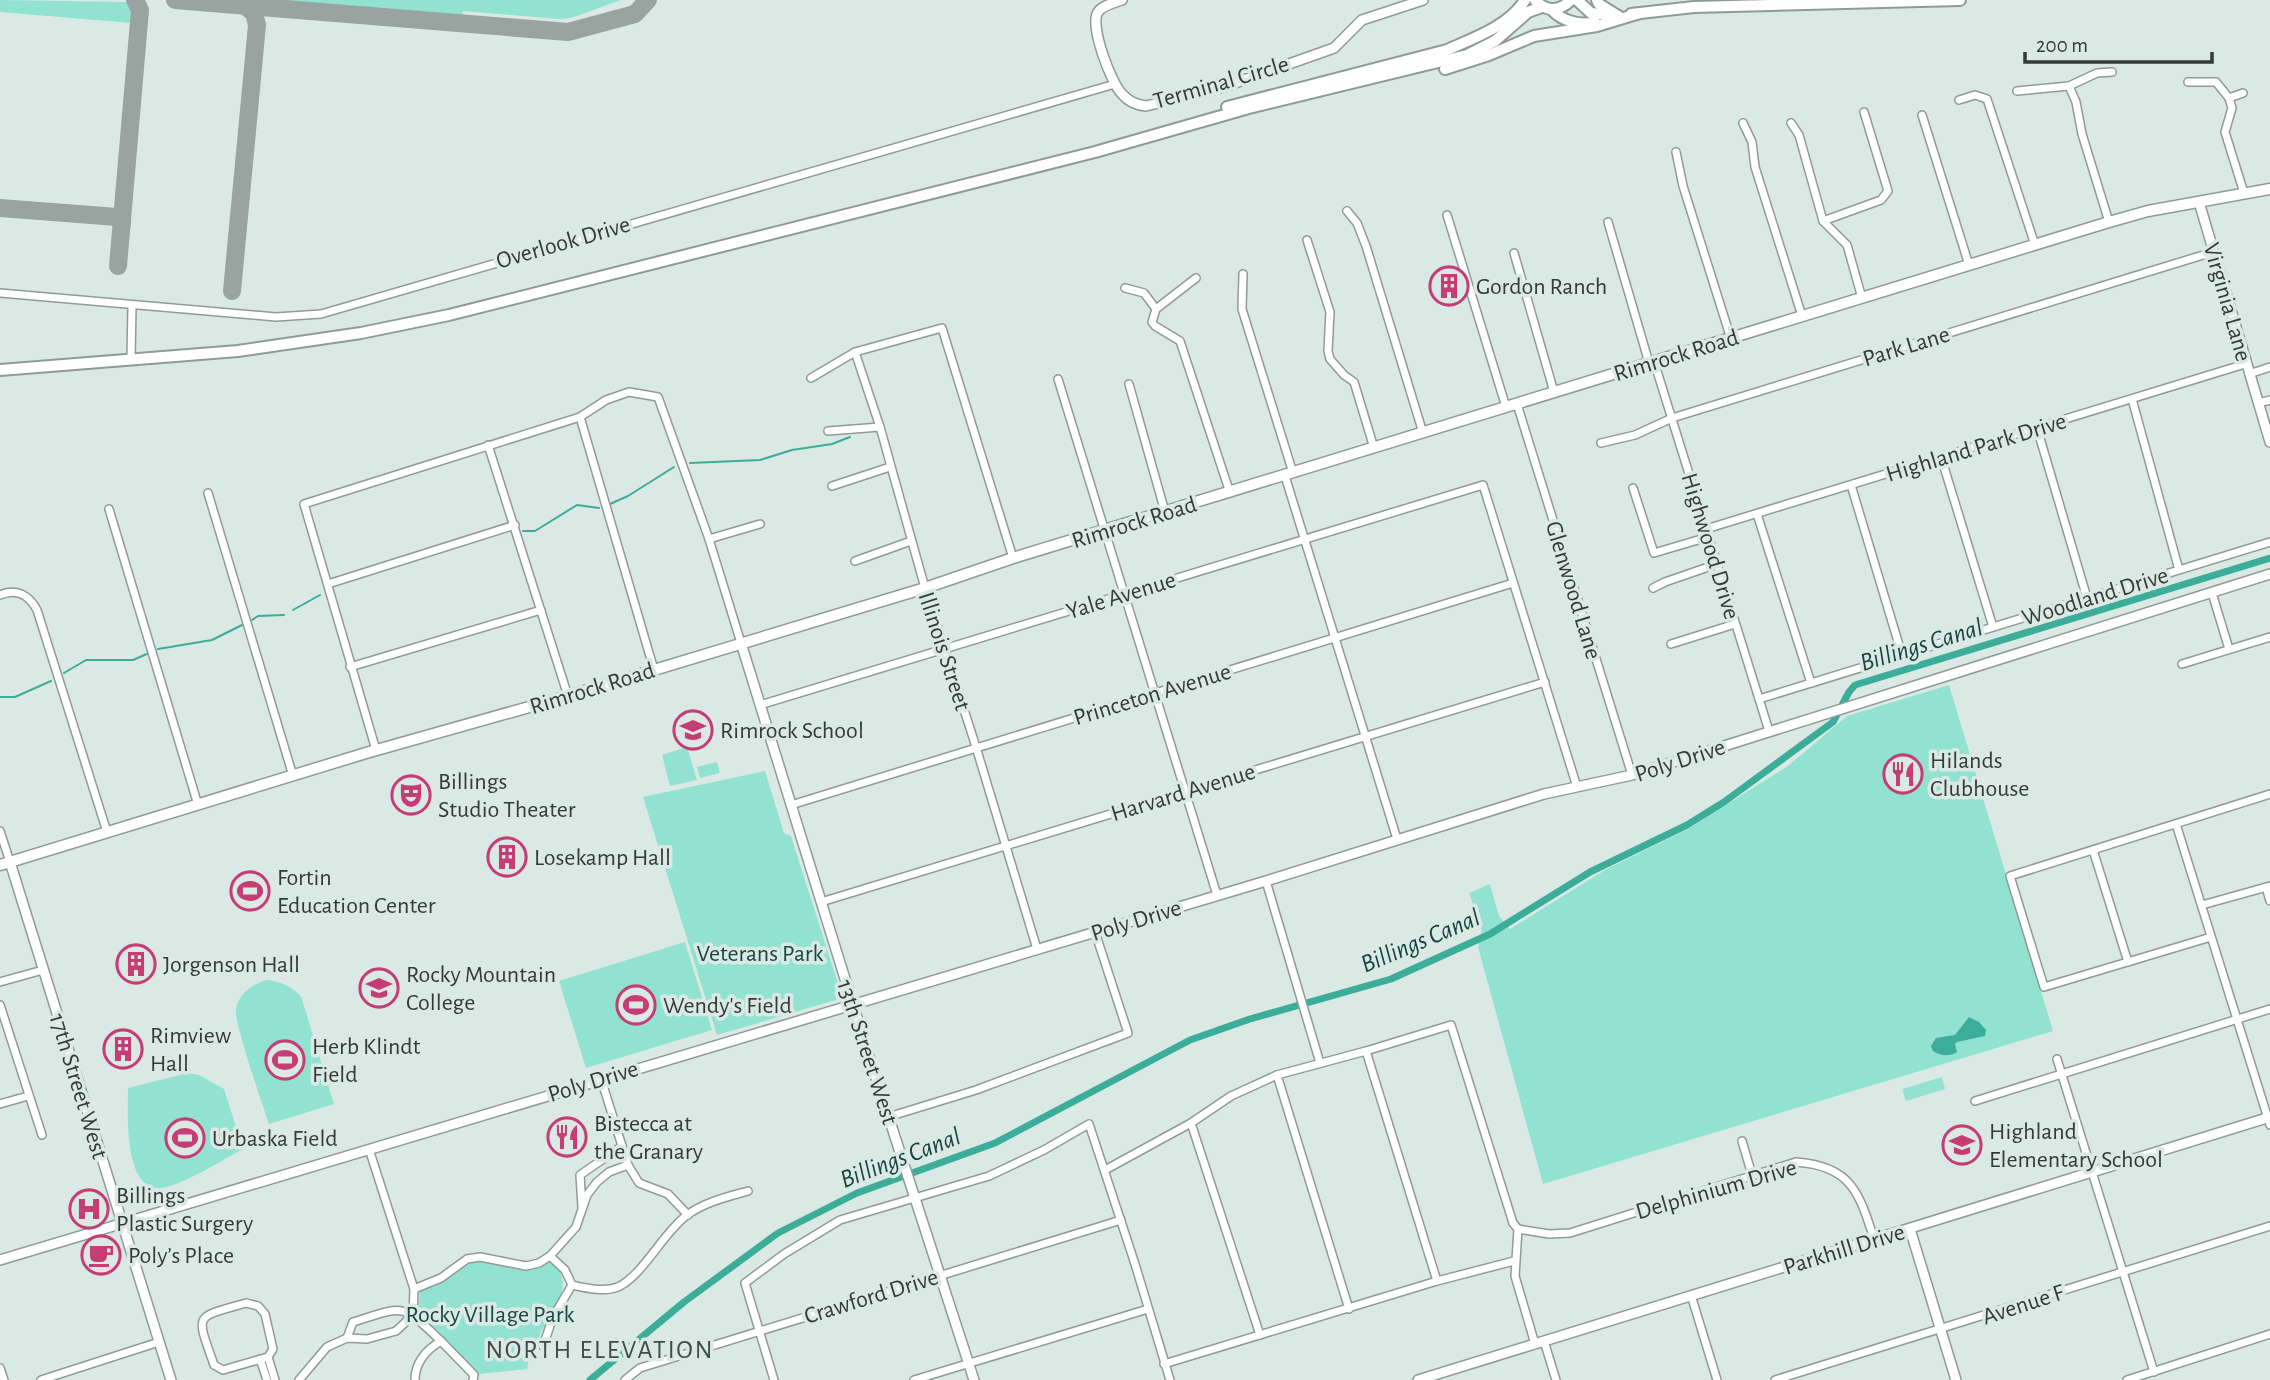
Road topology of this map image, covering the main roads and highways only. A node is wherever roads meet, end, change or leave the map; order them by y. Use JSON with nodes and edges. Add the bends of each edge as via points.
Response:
{"nodes":[{"id":1,"x":1525,"y":0,"type":"edge"},
{"id":2,"x":1571,"y":0,"type":"edge"},
{"id":3,"x":1577,"y":0,"type":"edge"},
{"id":4,"x":1597,"y":0,"type":"edge"},
{"id":5,"x":1960,"y":0,"type":"edge"},
{"id":6,"x":1543,"y":6,"type":"edge"},
{"id":7,"x":1640,"y":13,"type":"junction"},
{"id":8,"x":1618,"y":16,"type":"junction"},
{"id":9,"x":1356,"y":84,"type":"junction"},
{"id":10,"x":1112,"y":147,"type":"junction"},
{"id":11,"x":2270,"y":189,"type":"edge"},
{"id":12,"x":0,"y":370,"type":"edge"},
{"id":13,"x":5,"y":863,"type":"edge"}],
"edges":[{"from":1,"to":10,"type":"main road","via":[[1507,19],[1447,50],[1244,102]]},
{"from":2,"to":6,"type":"main road","via":[[1565,6]]},
{"from":3,"to":8,"type":"main road","via":[[1591,13]]},
{"from":4,"to":8,"type":"main road"},
{"from":5,"to":7,"type":"main road","via":[[1693,7]]},
{"from":6,"to":8,"type":"main road","via":[[1577,23]]},
{"from":6,"to":9,"type":"main road","via":[[1468,55]]},
{"from":7,"to":8,"type":"main road"},
{"from":7,"to":9,"type":"main road","via":[[1597,26],[1534,36],[1460,65]]},
{"from":9,"to":10,"type":"main road","via":[[1249,108]]},
{"from":10,"to":12,"type":"main road","via":[[449,315],[361,333],[238,351]]},
{"from":11,"to":13,"type":"main road","name":"Rimrock Road","via":[[2109,222],[925,588]]}]}
